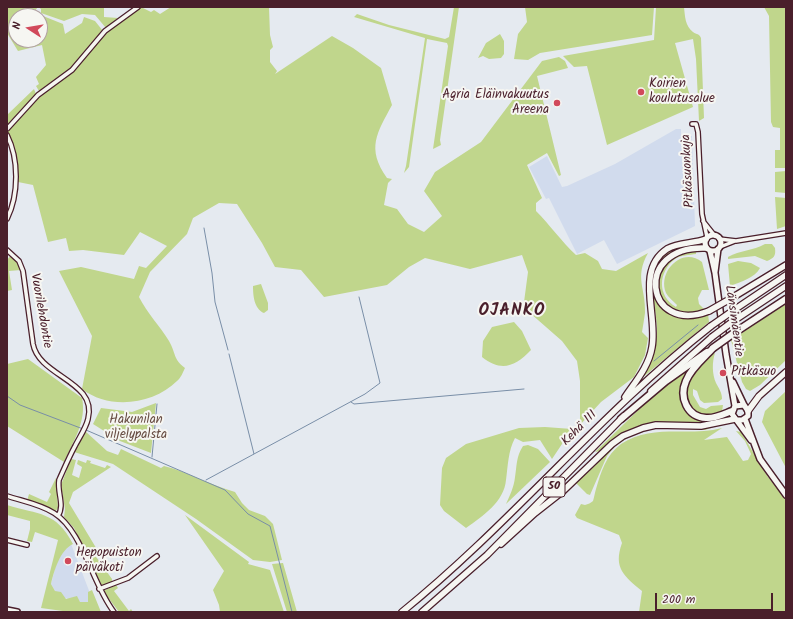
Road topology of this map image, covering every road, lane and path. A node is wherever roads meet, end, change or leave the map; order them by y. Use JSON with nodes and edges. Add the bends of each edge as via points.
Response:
{"nodes":[{"id":1,"x":138,"y":7,"type":"edge"},
{"id":2,"x":692,"y":124,"type":"dead end"},
{"id":3,"x":7,"y":129,"type":"edge"},
{"id":4,"x":7,"y":135,"type":"edge"},
{"id":5,"x":7,"y":218,"type":"edge"},
{"id":6,"x":703,"y":221,"type":"junction"},
{"id":7,"x":786,"y":233,"type":"edge"},
{"id":8,"x":717,"y":237,"type":"junction"},
{"id":9,"x":706,"y":238,"type":"junction"},
{"id":10,"x":736,"y":241,"type":"junction"},
{"id":11,"x":719,"y":248,"type":"junction"},
{"id":12,"x":708,"y":249,"type":"junction"},
{"id":13,"x":7,"y":250,"type":"edge"},
{"id":14,"x":786,"y":265,"type":"edge"},
{"id":15,"x":715,"y":273,"type":"junction"},
{"id":16,"x":786,"y":276,"type":"edge"},
{"id":17,"x":786,"y":286,"type":"edge"},
{"id":18,"x":786,"y":299,"type":"edge"},
{"id":19,"x":713,"y":348,"type":"junction"},
{"id":20,"x":729,"y":371,"type":"junction"},
{"id":21,"x":786,"y":372,"type":"edge"},
{"id":22,"x":744,"y":405,"type":"junction"},
{"id":23,"x":734,"y":408,"type":"junction"},
{"id":24,"x":615,"y":410,"type":"junction"},
{"id":25,"x":748,"y":411,"type":"junction"},
{"id":26,"x":736,"y":419,"type":"junction"},
{"id":27,"x":745,"y":419,"type":"junction"},
{"id":28,"x":621,"y":420,"type":"junction"},
{"id":29,"x":754,"y":444,"type":"junction"},
{"id":30,"x":786,"y":495,"type":"edge"},
{"id":31,"x":7,"y":496,"type":"edge"},
{"id":32,"x":58,"y":516,"type":"junction"},
{"id":33,"x":7,"y":540,"type":"edge"},
{"id":34,"x":27,"y":545,"type":"dead end"},
{"id":35,"x":487,"y":555,"type":"junction"},
{"id":36,"x":157,"y":556,"type":"dead end"},
{"id":37,"x":99,"y":589,"type":"junction"},
{"id":38,"x":7,"y":610,"type":"edge"},
{"id":39,"x":17,"y":612,"type":"edge"},
{"id":40,"x":114,"y":612,"type":"edge"},
{"id":41,"x":402,"y":612,"type":"edge"},
{"id":42,"x":422,"y":612,"type":"edge"}],
"edges":[{"from":1,"to":3,"type":"street","via":[[105,31],[72,70],[38,95]]},
{"from":2,"to":6,"type":"street","name":"Pitkäsuonkuja","via":[[696,124],[698,132]]},
{"from":4,"to":5,"type":"street","via":[[14,156],[16,182],[14,201]]},
{"from":6,"to":8,"type":"street","name":"Pitkäsuonkuja"},
{"from":6,"to":9,"type":"street","name":"Pitkäsuonkuja"},
{"from":7,"to":10,"type":"street"},
{"from":8,"to":9,"type":"main road"},
{"from":8,"to":10,"type":"street"},
{"from":8,"to":11,"type":"main road","name":"Länsimäentie"},
{"from":9,"to":12,"type":"main road","name":"Länsimäentie"},
{"from":9,"to":24,"type":"highway","via":[[668,249],[659,256],[653,266],[649,284],[654,329],[652,348],[641,375]]},
{"from":10,"to":11,"type":"street"},
{"from":11,"to":12,"type":"main road"},
{"from":11,"to":15,"type":"main road","name":"Länsimäentie"},
{"from":12,"to":14,"type":"highway","bridge":true,"via":[[678,252],[668,257],[658,271],[656,288],[661,302],[674,314],[688,317],[709,311]]},
{"from":12,"to":15,"type":"main road","name":"Länsimäentie"},
{"from":13,"to":32,"type":"street","name":"Vuorilehdontie","via":[[19,261],[23,271],[33,344],[37,354],[42,362],[81,390],[87,398],[90,410],[86,424],[59,480],[62,508]]},
{"from":15,"to":20,"type":"main road","name":"Länsimäentie"},
{"from":16,"to":24,"type":"highway","name":"Kehä III","number":"50","bridge":true,"via":[[711,326]]},
{"from":17,"to":28,"type":"highway","name":"Kehä III","number":"50","bridge":true,"via":[[712,337],[664,378]]},
{"from":18,"to":19,"type":"highway","bridge":true},
{"from":19,"to":23,"type":"highway","via":[[688,376],[684,387],[684,402],[693,413],[706,418],[718,416]]},
{"from":19,"to":28,"type":"highway","via":[[677,373]]},
{"from":20,"to":22,"type":"main road","name":"Länsimäentie"},
{"from":20,"to":23,"type":"main road","name":"Länsimäentie"},
{"from":21,"to":25,"type":"highway","via":[[759,396]]},
{"from":22,"to":23,"type":"main road"},
{"from":22,"to":25,"type":"main road","name":"Länsimäentie"},
{"from":23,"to":26,"type":"main road","name":"Länsimäentie"},
{"from":24,"to":41,"type":"highway","name":"Kehä III","number":"50","via":[[472,550]]},
{"from":25,"to":27,"type":"main road"},
{"from":26,"to":27,"type":"main road"},
{"from":26,"to":29,"type":"main road"},
{"from":26,"to":35,"type":"highway","via":[[701,426],[656,425],[623,436],[508,540]]},
{"from":27,"to":29,"type":"main road"},
{"from":28,"to":35,"type":"highway","name":"Kehä III","number":"50"},
{"from":29,"to":30,"type":"main road","via":[[760,459]]},
{"from":31,"to":32,"type":"street","via":[[39,506]]},
{"from":32,"to":37,"type":"street","via":[[74,534]]},
{"from":33,"to":34,"type":"street"},
{"from":35,"to":42,"type":"highway","name":"Kehä III","number":"50"},
{"from":36,"to":37,"type":"street","via":[[128,578]]},
{"from":37,"to":40,"type":"street"},
{"from":38,"to":39,"type":"main road"}]}
